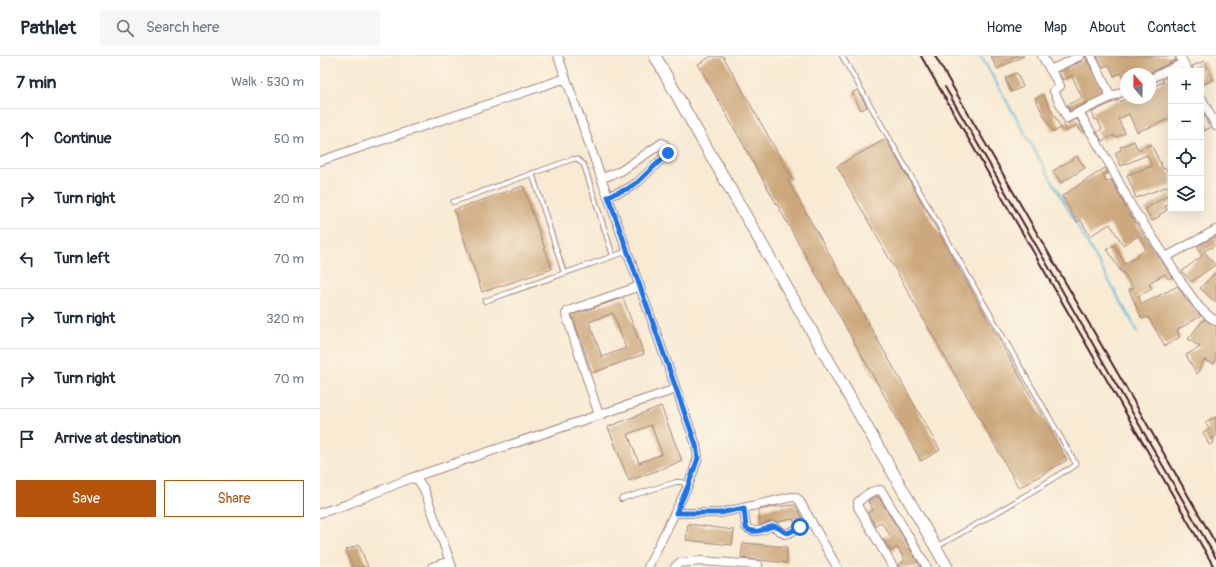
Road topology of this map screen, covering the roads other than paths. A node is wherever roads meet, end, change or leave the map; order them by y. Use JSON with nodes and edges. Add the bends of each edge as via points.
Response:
{"nodes":[{"id":1,"x":558,"y":56,"type":"edge"},
{"id":2,"x":656,"y":56,"type":"edge"},
{"id":3,"x":842,"y":56,"type":"edge"},
{"id":4,"x":1042,"y":56,"type":"edge"},
{"id":5,"x":1080,"y":56,"type":"edge"},
{"id":6,"x":1091,"y":56,"type":"edge"},
{"id":7,"x":1182,"y":60,"type":"edge"},
{"id":8,"x":1050,"y":70,"type":"junction"},
{"id":9,"x":1156,"y":75,"type":"edge"},
{"id":10,"x":566,"y":78,"type":"junction"},
{"id":11,"x":1120,"y":93,"type":"edge"},
{"id":12,"x":1112,"y":97,"type":"junction"},
{"id":13,"x":1204,"y":103,"type":"edge"},
{"id":14,"x":1079,"y":112,"type":"junction"},
{"id":15,"x":1216,"y":126,"type":"edge"},
{"id":16,"x":320,"y":161,"type":"edge"},
{"id":17,"x":532,"y":173,"type":"junction"},
{"id":18,"x":602,"y":178,"type":"junction"},
{"id":19,"x":608,"y":196,"type":"junction"},
{"id":20,"x":453,"y":202,"type":"dead end"},
{"id":21,"x":1216,"y":230,"type":"edge"},
{"id":22,"x":628,"y":251,"type":"junction"},
{"id":23,"x":613,"y":256,"type":"junction"},
{"id":24,"x":1166,"y":257,"type":"junction"},
{"id":25,"x":564,"y":273,"type":"junction"},
{"id":26,"x":640,"y":286,"type":"junction"},
{"id":27,"x":484,"y":301,"type":"dead end"},
{"id":28,"x":1216,"y":320,"type":"edge"},
{"id":29,"x":676,"y":389,"type":"junction"},
{"id":30,"x":599,"y":415,"type":"junction"},
{"id":31,"x":411,"y":478,"type":"junction"},
{"id":32,"x":688,"y":486,"type":"junction"},
{"id":33,"x":620,"y":499,"type":"dead end"},
{"id":34,"x":744,"y":508,"type":"junction"},
{"id":35,"x":320,"y":513,"type":"edge"},
{"id":36,"x":676,"y":513,"type":"junction"},
{"id":37,"x":811,"y":521,"type":"junction"},
{"id":38,"x":936,"y":548,"type":"junction"},
{"id":39,"x":451,"y":564,"type":"edge"},
{"id":40,"x":758,"y":565,"type":"dead end"},
{"id":41,"x":432,"y":567,"type":"edge"},
{"id":42,"x":648,"y":567,"type":"edge"},
{"id":43,"x":675,"y":567,"type":"edge"},
{"id":44,"x":837,"y":567,"type":"edge"},
{"id":45,"x":892,"y":567,"type":"edge"},
{"id":46,"x":927,"y":567,"type":"edge"},
{"id":47,"x":947,"y":567,"type":"edge"}],
"edges":[{"from":1,"to":10,"type":"street"},
{"from":2,"to":38,"type":"street","via":[[692,124]]},
{"from":3,"to":38,"type":"lane","via":[[1076,464],[1010,506]]},
{"from":4,"to":8,"type":"street"},
{"from":5,"to":8,"type":"street"},
{"from":6,"to":12,"type":"street"},
{"from":7,"to":9,"type":"street"},
{"from":8,"to":14,"type":"street","via":[[1060,86],[1054,91],[1067,118]]},
{"from":10,"to":16,"type":"street"},
{"from":10,"to":18,"type":"street"},
{"from":11,"to":12,"type":"street"},
{"from":12,"to":14,"type":"street"},
{"from":13,"to":15,"type":"street"},
{"from":14,"to":24,"type":"street","via":[[1132,207]]},
{"from":17,"to":20,"type":"lane"},
{"from":17,"to":23,"type":"lane","via":[[573,159],[582,162]]},
{"from":17,"to":25,"type":"lane"},
{"from":18,"to":19,"type":"street"},
{"from":18,"to":19,"type":"street","via":[[621,171],[662,143],[669,150],[638,182]]},
{"from":19,"to":22,"type":"street"},
{"from":21,"to":24,"type":"street"},
{"from":22,"to":23,"type":"lane"},
{"from":22,"to":26,"type":"street"},
{"from":23,"to":25,"type":"lane"},
{"from":24,"to":28,"type":"street","via":[[1199,307]]},
{"from":25,"to":27,"type":"lane"},
{"from":26,"to":29,"type":"street"},
{"from":26,"to":30,"type":"street","via":[[568,311],[566,314]]},
{"from":29,"to":30,"type":"street"},
{"from":29,"to":32,"type":"street","via":[[696,445],[698,458]]},
{"from":30,"to":31,"type":"street"},
{"from":31,"to":35,"type":"street"},
{"from":31,"to":39,"type":"street","via":[[418,480],[424,490]]},
{"from":32,"to":33,"type":"lane","via":[[676,482]]},
{"from":32,"to":36,"type":"street"},
{"from":34,"to":36,"type":"street","via":[[720,513]]},
{"from":34,"to":37,"type":"street","via":[[795,497]]},
{"from":34,"to":37,"type":"street","via":[[746,528],[753,532],[773,526],[785,534]]},
{"from":36,"to":42,"type":"street"},
{"from":37,"to":44,"type":"street"},
{"from":38,"to":47,"type":"street"},
{"from":39,"to":41,"type":"street"},
{"from":40,"to":43,"type":"street","via":[[701,561],[679,563]]},
{"from":45,"to":46,"type":"street","via":[[858,507],[858,502],[877,490],[881,490]]}]}
